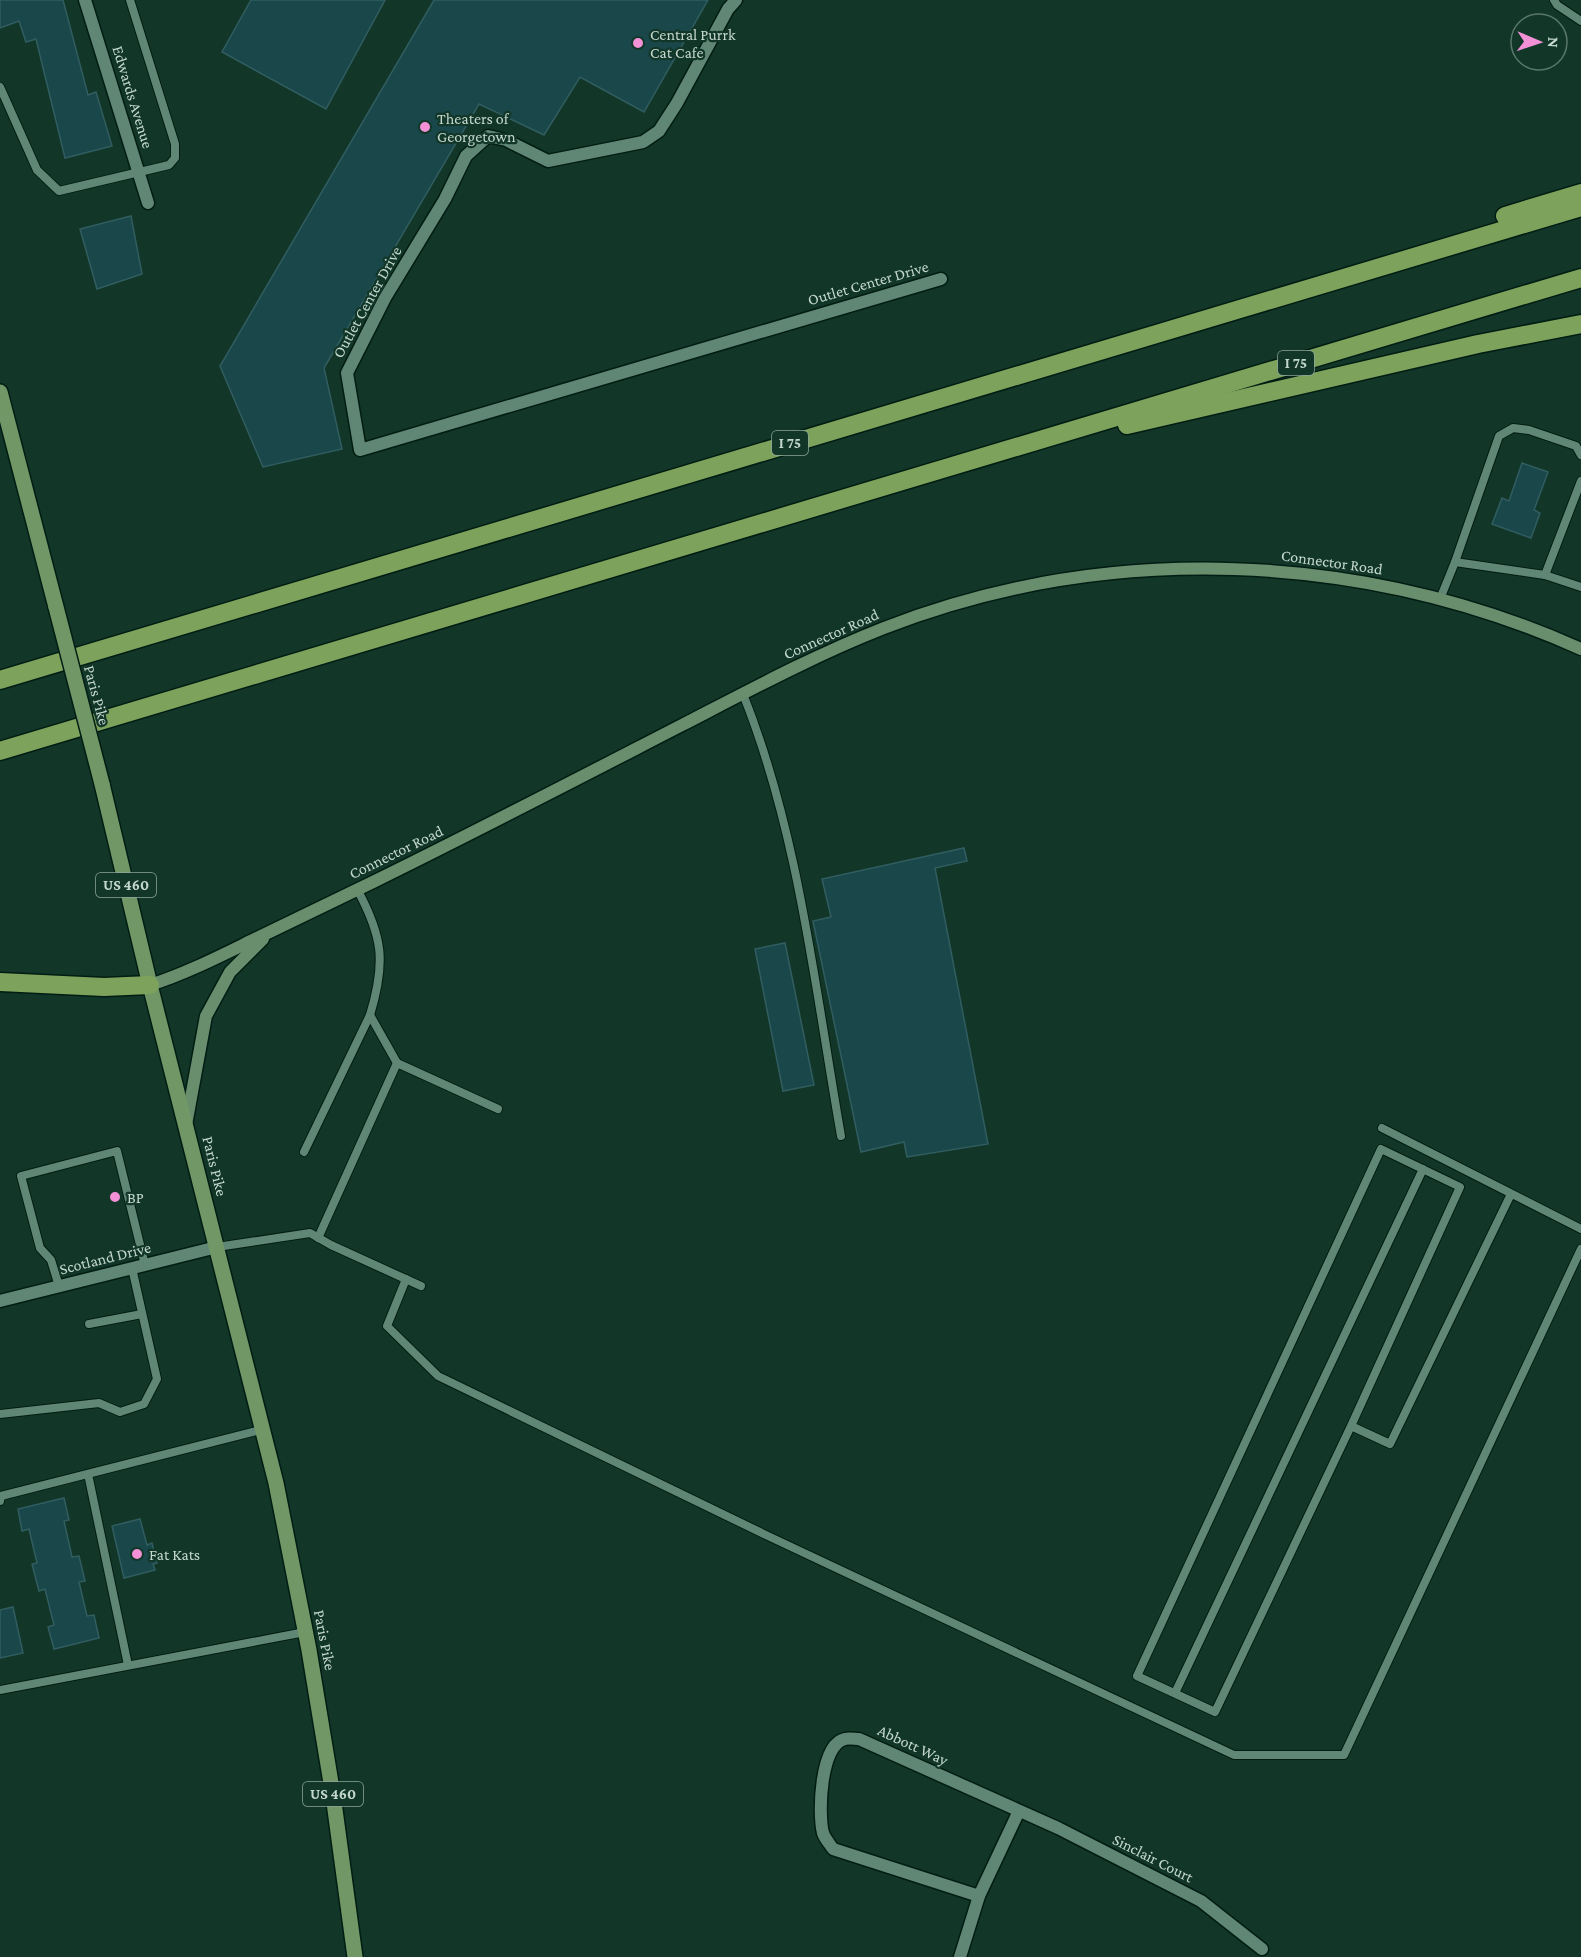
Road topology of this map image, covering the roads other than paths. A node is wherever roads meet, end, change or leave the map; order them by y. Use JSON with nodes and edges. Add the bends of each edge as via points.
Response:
{"nodes":[{"id":1,"x":85,"y":0,"type":"edge"},
{"id":2,"x":130,"y":0,"type":"edge"},
{"id":3,"x":736,"y":0,"type":"edge"},
{"id":4,"x":1554,"y":0,"type":"edge"},
{"id":5,"x":1581,"y":21,"type":"edge"},
{"id":6,"x":0,"y":87,"type":"edge"},
{"id":7,"x":139,"y":172,"type":"junction"},
{"id":8,"x":1581,"y":193,"type":"edge"},
{"id":9,"x":148,"y":204,"type":"dead end"},
{"id":10,"x":1581,"y":207,"type":"edge"},
{"id":11,"x":1581,"y":278,"type":"edge"},
{"id":12,"x":941,"y":279,"type":"dead end"},
{"id":13,"x":1260,"y":303,"type":"junction"},
{"id":14,"x":1581,"y":324,"type":"edge"},
{"id":15,"x":0,"y":392,"type":"edge"},
{"id":16,"x":1011,"y":448,"type":"junction"},
{"id":17,"x":1581,"y":455,"type":"edge"},
{"id":18,"x":1581,"y":481,"type":"edge"},
{"id":19,"x":1455,"y":562,"type":"junction"},
{"id":20,"x":1545,"y":575,"type":"junction"},
{"id":21,"x":1581,"y":587,"type":"edge"},
{"id":22,"x":1440,"y":599,"type":"junction"},
{"id":23,"x":1581,"y":649,"type":"edge"},
{"id":24,"x":0,"y":680,"type":"edge"},
{"id":25,"x":743,"y":694,"type":"junction"},
{"id":26,"x":0,"y":751,"type":"edge"},
{"id":27,"x":357,"y":890,"type":"junction"},
{"id":28,"x":271,"y":931,"type":"junction"},
{"id":29,"x":0,"y":982,"type":"edge"},
{"id":30,"x":150,"y":985,"type":"junction"},
{"id":31,"x":370,"y":1015,"type":"junction"},
{"id":32,"x":397,"y":1063,"type":"junction"},
{"id":33,"x":498,"y":1109,"type":"dead end"},
{"id":34,"x":186,"y":1126,"type":"junction"},
{"id":35,"x":1382,"y":1128,"type":"dead end"},
{"id":36,"x":841,"y":1136,"type":"dead end"},
{"id":37,"x":304,"y":1152,"type":"dead end"},
{"id":38,"x":1423,"y":1169,"type":"junction"},
{"id":39,"x":1511,"y":1194,"type":"junction"},
{"id":40,"x":1581,"y":1229,"type":"edge"},
{"id":41,"x":318,"y":1238,"type":"junction"},
{"id":42,"x":217,"y":1247,"type":"junction"},
{"id":43,"x":1581,"y":1249,"type":"edge"},
{"id":44,"x":145,"y":1265,"type":"junction"},
{"id":45,"x":132,"y":1268,"type":"junction"},
{"id":46,"x":406,"y":1279,"type":"junction"},
{"id":47,"x":59,"y":1286,"type":"junction"},
{"id":48,"x":421,"y":1286,"type":"dead end"},
{"id":49,"x":0,"y":1301,"type":"edge"},
{"id":50,"x":142,"y":1314,"type":"junction"},
{"id":51,"x":89,"y":1324,"type":"dead end"},
{"id":52,"x":0,"y":1414,"type":"edge"},
{"id":53,"x":1351,"y":1426,"type":"junction"},
{"id":54,"x":264,"y":1429,"type":"junction"},
{"id":55,"x":88,"y":1474,"type":"junction"},
{"id":56,"x":0,"y":1501,"type":"edge"},
{"id":57,"x":305,"y":1632,"type":"junction"},
{"id":58,"x":128,"y":1665,"type":"junction"},
{"id":59,"x":0,"y":1690,"type":"edge"},
{"id":60,"x":1175,"y":1693,"type":"junction"},
{"id":61,"x":1018,"y":1813,"type":"junction"},
{"id":62,"x":979,"y":1896,"type":"junction"},
{"id":63,"x":1262,"y":1949,"type":"dead end"},
{"id":64,"x":355,"y":1957,"type":"edge"},
{"id":65,"x":960,"y":1957,"type":"edge"}],
"edges":[{"from":1,"to":7,"type":"street","name":"Edwards Avenue"},
{"from":2,"to":7,"type":"lane","via":[[175,144],[175,158],[169,165]]},
{"from":3,"to":12,"type":"street","name":"Outlet Center Drive","via":[[677,104],[659,131],[643,142],[548,161],[506,140],[488,136],[466,156],[347,373],[360,450]]},
{"from":4,"to":5,"type":"lane"},
{"from":6,"to":7,"type":"lane","via":[[37,170],[59,191]]},
{"from":7,"to":9,"type":"street","name":"Edwards Avenue"},
{"from":8,"to":13,"type":"highway","via":[[1454,232]]},
{"from":10,"to":13,"type":"highway","number":"I 75"},
{"from":11,"to":16,"type":"highway","number":"I 75"},
{"from":13,"to":24,"type":"highway","number":"I 75"},
{"from":14,"to":16,"type":"highway"},
{"from":15,"to":30,"type":"main road","name":"Paris Pike","number":"US 460","bridge":true},
{"from":16,"to":26,"type":"highway","number":"I 75"},
{"from":17,"to":19,"type":"lane","via":[[1576,446],[1529,430],[1513,428],[1499,436]]},
{"from":18,"to":20,"type":"lane"},
{"from":19,"to":20,"type":"lane"},
{"from":19,"to":22,"type":"lane"},
{"from":20,"to":21,"type":"lane"},
{"from":22,"to":23,"type":"main road","name":"Connector Road","via":[[1506,618]]},
{"from":22,"to":25,"type":"main road","name":"Connector Road","via":[[1319,575],[1257,569],[1162,569],[1080,576],[1005,591],[915,617],[854,641]]},
{"from":25,"to":27,"type":"main road","name":"Connector Road"},
{"from":25,"to":36,"type":"lane","via":[[765,749],[793,869]]},
{"from":27,"to":28,"type":"main road","name":"Connector Road"},
{"from":27,"to":31,"type":"lane","via":[[380,942],[382,964]]},
{"from":28,"to":30,"type":"main road","name":"Connector Road","via":[[198,967]]},
{"from":28,"to":34,"type":"main road","via":[[230,972],[206,1016]]},
{"from":29,"to":30,"type":"highway"},
{"from":30,"to":34,"type":"main road","name":"Paris Pike","number":"US 460"},
{"from":31,"to":32,"type":"lane"},
{"from":31,"to":37,"type":"lane"},
{"from":32,"to":33,"type":"lane"},
{"from":32,"to":41,"type":"lane"},
{"from":34,"to":42,"type":"main road","name":"Paris Pike","number":"US 460"},
{"from":35,"to":39,"type":"lane"},
{"from":38,"to":53,"type":"lane","via":[[1460,1187]]},
{"from":38,"to":60,"type":"lane"},
{"from":38,"to":60,"type":"lane","via":[[1381,1149],[1137,1676]]},
{"from":39,"to":40,"type":"lane"},
{"from":39,"to":53,"type":"lane","via":[[1390,1444]]},
{"from":41,"to":42,"type":"lane","via":[[310,1233]]},
{"from":41,"to":46,"type":"lane"},
{"from":42,"to":44,"type":"street","name":"Scotland Drive"},
{"from":42,"to":54,"type":"main road","name":"Paris Pike","number":"US 460"},
{"from":43,"to":46,"type":"lane","via":[[1344,1755],[1234,1755],[438,1376],[387,1326]]},
{"from":44,"to":45,"type":"street","name":"Scotland Drive"},
{"from":44,"to":47,"type":"lane","via":[[117,1151],[21,1176],[40,1248],[51,1260]]},
{"from":45,"to":47,"type":"street","name":"Scotland Drive"},
{"from":45,"to":50,"type":"lane"},
{"from":46,"to":48,"type":"lane"},
{"from":47,"to":49,"type":"street","name":"Scotland Drive"},
{"from":50,"to":51,"type":"lane"},
{"from":50,"to":52,"type":"lane","via":[[157,1379],[144,1404],[120,1412],[99,1403]]},
{"from":53,"to":60,"type":"lane","via":[[1215,1712]]},
{"from":54,"to":55,"type":"lane"},
{"from":54,"to":57,"type":"main road","name":"Paris Pike","number":"US 460"},
{"from":55,"to":56,"type":"lane","via":[[1,1496]]},
{"from":55,"to":58,"type":"lane"},
{"from":57,"to":58,"type":"lane"},
{"from":57,"to":64,"type":"main road","name":"Paris Pike","number":"US 460"},
{"from":58,"to":59,"type":"lane"},
{"from":61,"to":62,"type":"street"},
{"from":61,"to":62,"type":"street","name":"Abbott Way","via":[[860,1739],[844,1739],[830,1755],[822,1780],[822,1820],[824,1835],[833,1849]]},
{"from":61,"to":63,"type":"street","name":"Sinclair Court","via":[[1058,1828],[1201,1901]]},
{"from":62,"to":65,"type":"street"}]}
